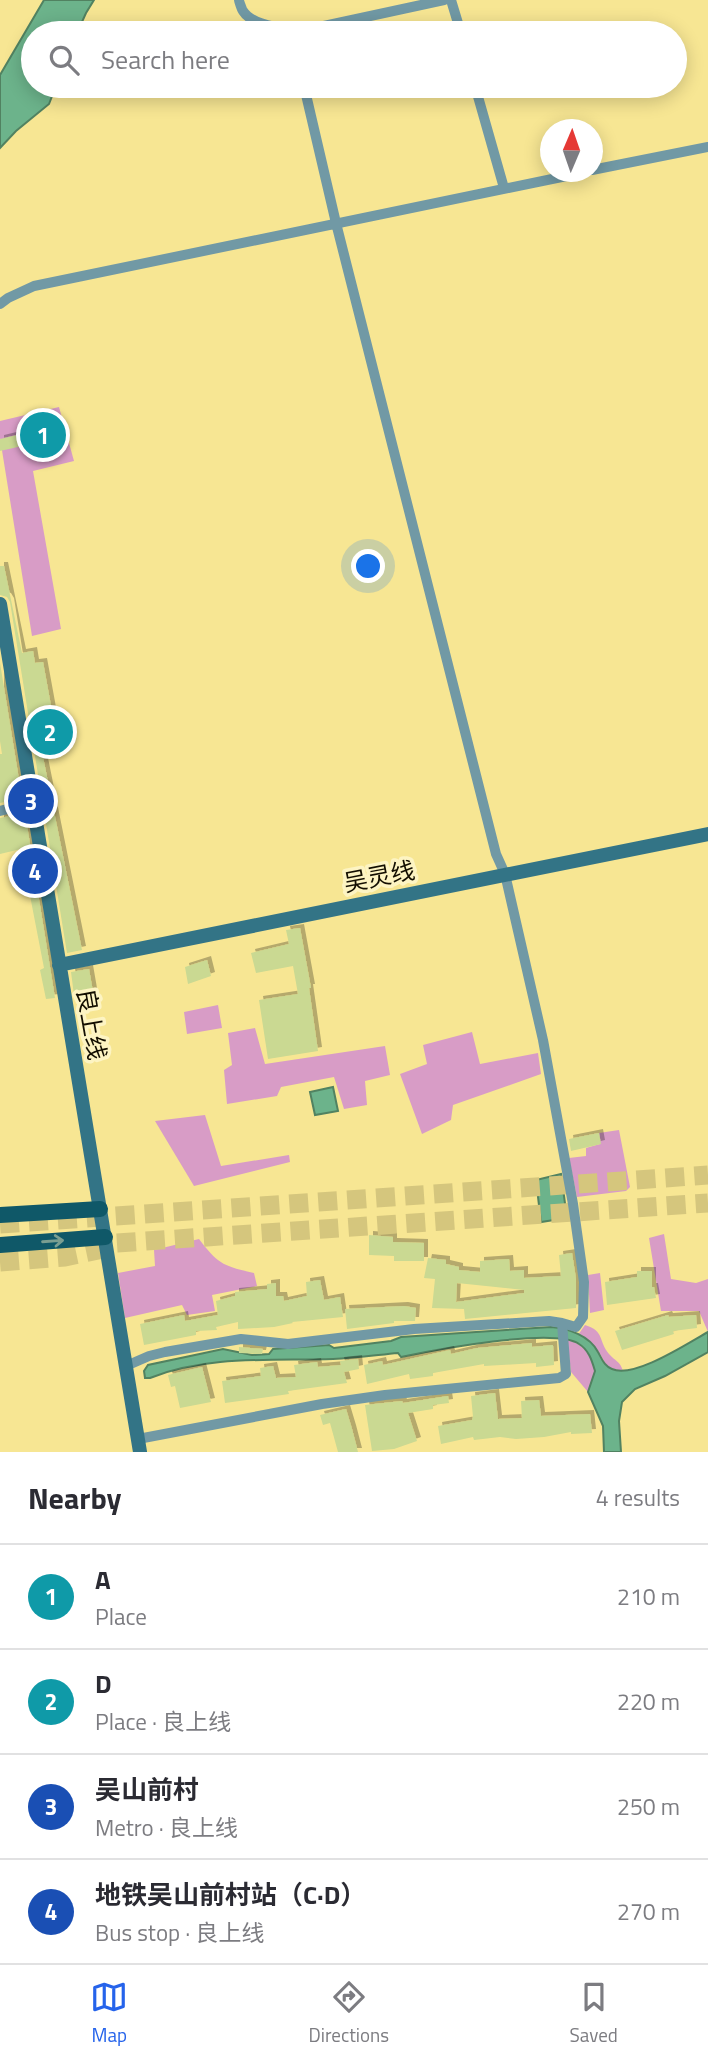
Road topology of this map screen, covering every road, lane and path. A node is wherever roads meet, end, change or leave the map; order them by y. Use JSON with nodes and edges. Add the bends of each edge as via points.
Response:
{"nodes":[{"id":1,"x":239,"y":0,"type":"edge"},
{"id":2,"x":444,"y":0,"type":"edge"},
{"id":3,"x":451,"y":0,"type":"edge"},
{"id":4,"x":256,"y":21,"type":"edge"},
{"id":5,"x":347,"y":21,"type":"edge"},
{"id":6,"x":457,"y":21,"type":"edge"},
{"id":7,"x":307,"y":98,"type":"edge"},
{"id":8,"x":478,"y":98,"type":"edge"},
{"id":9,"x":708,"y":147,"type":"edge"},
{"id":10,"x":603,"y":168,"type":"edge"},
{"id":11,"x":540,"y":181,"type":"edge"},
{"id":12,"x":504,"y":188,"type":"junction"},
{"id":13,"x":336,"y":223,"type":"junction"},
{"id":14,"x":0,"y":304,"type":"edge"},
{"id":15,"x":0,"y":604,"type":"edge"},
{"id":16,"x":3,"y":636,"type":"edge"},
{"id":17,"x":32,"y":803,"type":"junction"},
{"id":18,"x":0,"y":811,"type":"edge"},
{"id":19,"x":708,"y":834,"type":"edge"},
{"id":20,"x":505,"y":874,"type":"junction"},
{"id":21,"x":59,"y":965,"type":"junction"},
{"id":22,"x":100,"y":1209,"type":"dead end"},
{"id":23,"x":0,"y":1215,"type":"edge"},
{"id":24,"x":105,"y":1237,"type":"junction"},
{"id":25,"x":0,"y":1245,"type":"edge"},
{"id":26,"x":562,"y":1324,"type":"junction"},
{"id":27,"x":126,"y":1366,"type":"junction"},
{"id":28,"x":139,"y":1445,"type":"edge"}],
"edges":[{"from":1,"to":4,"type":"street","via":[[243,12]]},
{"from":2,"to":5,"type":"street"},
{"from":3,"to":6,"type":"street"},
{"from":7,"to":13,"type":"street"},
{"from":8,"to":12,"type":"street"},
{"from":9,"to":10,"type":"street"},
{"from":11,"to":12,"type":"street"},
{"from":12,"to":13,"type":"street"},
{"from":13,"to":14,"type":"street","via":[[34,286]]},
{"from":13,"to":20,"type":"street","via":[[496,854]]},
{"from":15,"to":16,"type":"street","name":"良上线"},
{"from":16,"to":17,"type":"street","name":"良上线"},
{"from":17,"to":18,"type":"street"},
{"from":17,"to":21,"type":"street","name":"良上线"},
{"from":19,"to":20,"type":"street","name":"吴灵线"},
{"from":20,"to":21,"type":"street","name":"吴灵线"},
{"from":20,"to":26,"type":"street","via":[[543,1040],[584,1283],[583,1317],[576,1327]]},
{"from":21,"to":24,"type":"street","name":"良上线"},
{"from":22,"to":23,"type":"main road"},
{"from":25,"to":24,"type":"main road","one_way":true},
{"from":24,"to":27,"type":"street","name":"良上线"},
{"from":26,"to":27,"type":"street","via":[[415,1329],[288,1343],[241,1339],[165,1352]]},
{"from":26,"to":28,"type":"street","via":[[566,1374],[559,1378],[322,1404]]},
{"from":27,"to":28,"type":"street","name":"良上线"}]}
